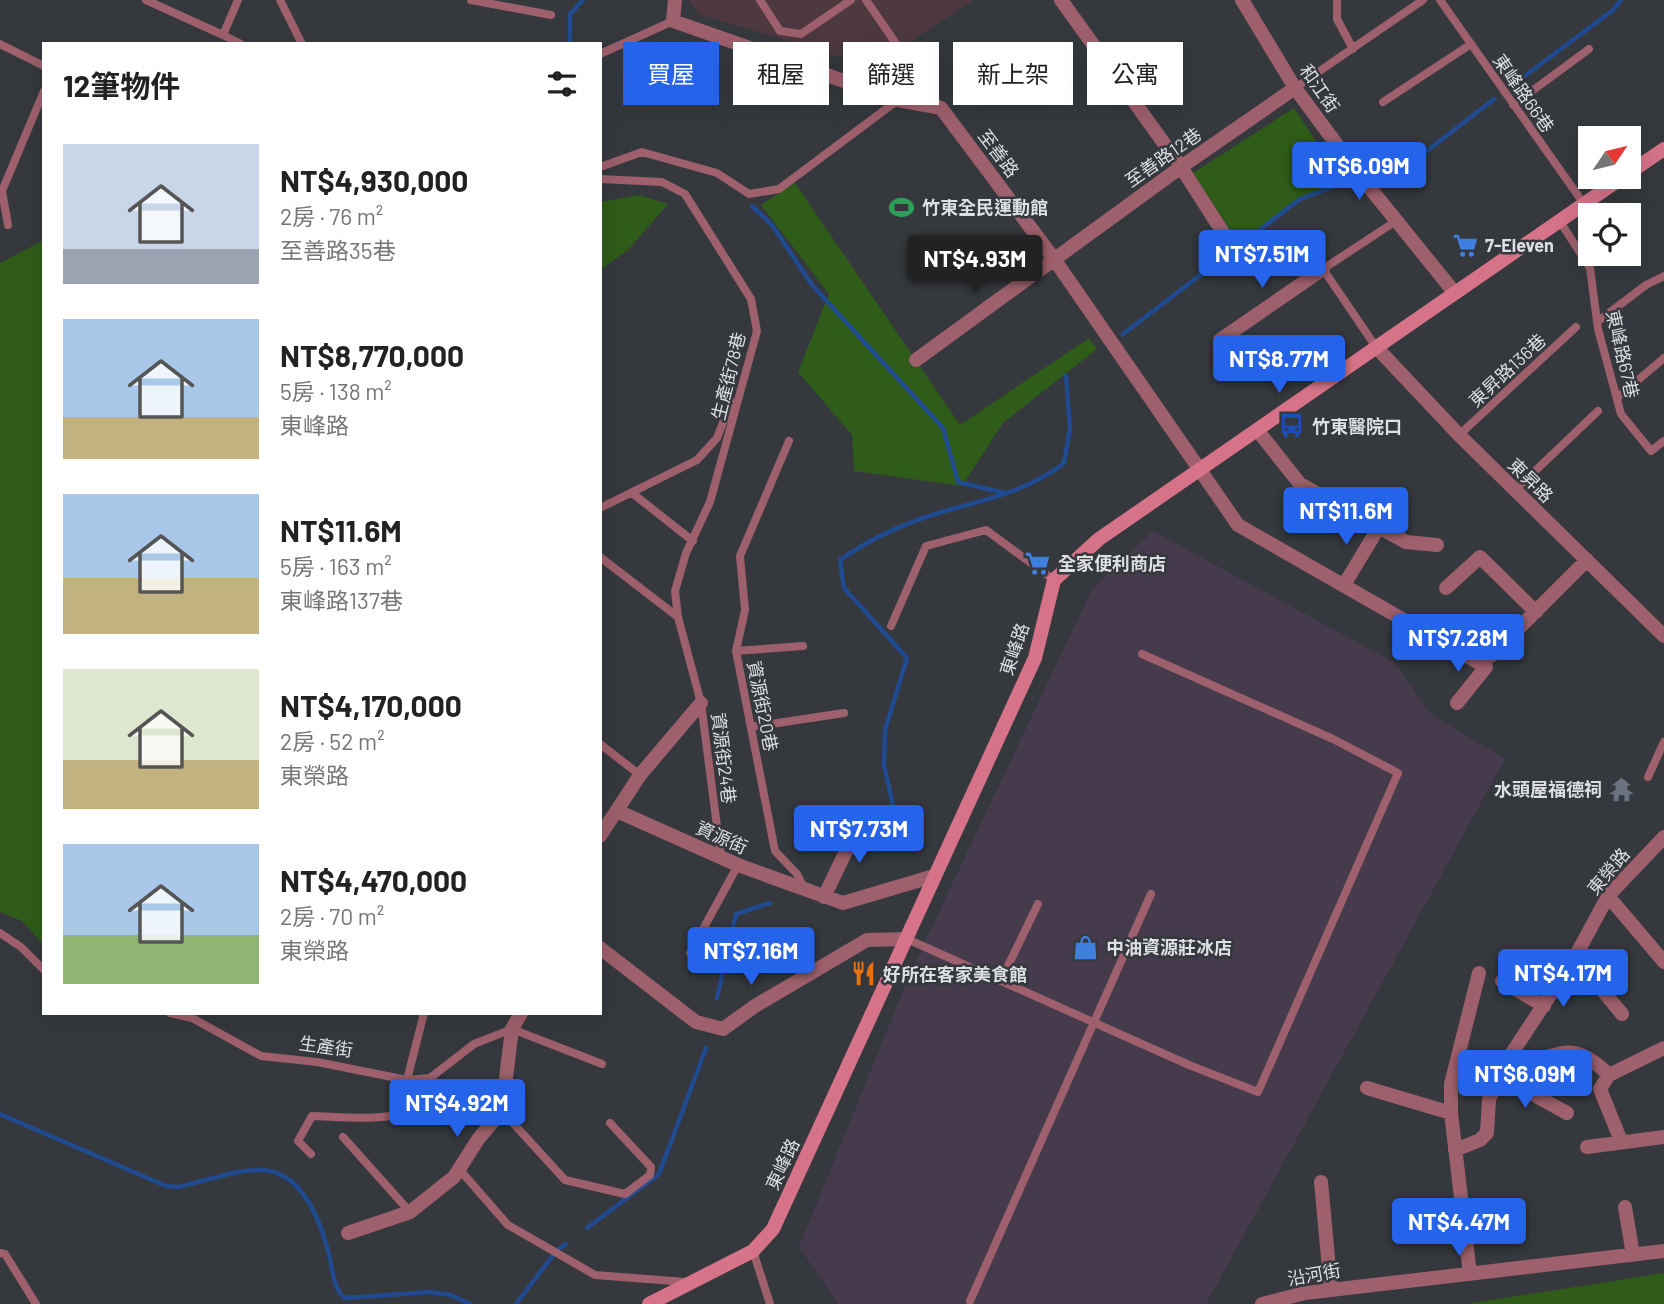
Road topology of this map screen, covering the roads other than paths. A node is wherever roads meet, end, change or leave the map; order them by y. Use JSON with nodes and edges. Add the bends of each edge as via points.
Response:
{"nodes":[{"id":1,"x":146,"y":0,"type":"edge"},
{"id":2,"x":238,"y":0,"type":"edge"},
{"id":3,"x":280,"y":0,"type":"edge"},
{"id":4,"x":471,"y":0,"type":"edge"},
{"id":5,"x":675,"y":0,"type":"edge"},
{"id":6,"x":760,"y":0,"type":"edge"},
{"id":7,"x":851,"y":0,"type":"edge"},
{"id":8,"x":866,"y":0,"type":"edge"},
{"id":9,"x":1061,"y":0,"type":"edge"},
{"id":10,"x":1242,"y":0,"type":"edge"},
{"id":11,"x":1336,"y":0,"type":"edge"},
{"id":12,"x":1423,"y":0,"type":"edge"},
{"id":13,"x":1440,"y":0,"type":"edge"},
{"id":14,"x":551,"y":15,"type":"dead end"},
{"id":15,"x":673,"y":21,"type":"junction"},
{"id":16,"x":223,"y":35,"type":"junction"},
{"id":17,"x":237,"y":42,"type":"edge"},
{"id":18,"x":301,"y":42,"type":"edge"},
{"id":19,"x":0,"y":44,"type":"edge"},
{"id":20,"x":1471,"y":44,"type":"junction"},
{"id":21,"x":1353,"y":49,"type":"junction"},
{"id":22,"x":1589,"y":49,"type":"dead end"},
{"id":23,"x":602,"y":53,"type":"edge"},
{"id":24,"x":42,"y":65,"type":"edge"},
{"id":25,"x":843,"y":81,"type":"edge"},
{"id":26,"x":1296,"y":88,"type":"junction"},
{"id":27,"x":42,"y":96,"type":"edge"},
{"id":28,"x":1383,"y":102,"type":"dead end"},
{"id":29,"x":1513,"y":104,"type":"junction"},
{"id":30,"x":891,"y":105,"type":"edge"},
{"id":31,"x":925,"y":105,"type":"edge"},
{"id":32,"x":941,"y":108,"type":"junction"},
{"id":33,"x":1664,"y":149,"type":"edge"},
{"id":34,"x":1642,"y":164,"type":"edge"},
{"id":35,"x":602,"y":166,"type":"edge"},
{"id":36,"x":1181,"y":167,"type":"junction"},
{"id":37,"x":602,"y":179,"type":"edge"},
{"id":38,"x":1606,"y":189,"type":"edge"},
{"id":39,"x":1583,"y":203,"type":"edge"},
{"id":40,"x":1585,"y":203,"type":"edge"},
{"id":41,"x":1578,"y":208,"type":"edge"},
{"id":42,"x":1559,"y":220,"type":"junction"},
{"id":43,"x":1396,"y":221,"type":"junction"},
{"id":44,"x":8,"y":225,"type":"dead end"},
{"id":45,"x":1228,"y":242,"type":"dead end"},
{"id":46,"x":1054,"y":259,"type":"junction"},
{"id":47,"x":1323,"y":269,"type":"junction"},
{"id":48,"x":1664,"y":276,"type":"edge"},
{"id":49,"x":1454,"y":292,"type":"junction"},
{"id":50,"x":1597,"y":322,"type":"junction"},
{"id":51,"x":1576,"y":327,"type":"dead end"},
{"id":52,"x":1220,"y":340,"type":"dead end"},
{"id":53,"x":1376,"y":347,"type":"junction"},
{"id":54,"x":1664,"y":358,"type":"edge"},
{"id":55,"x":916,"y":360,"type":"dead end"},
{"id":56,"x":1618,"y":397,"type":"junction"},
{"id":57,"x":731,"y":402,"type":"dead end"},
{"id":58,"x":1598,"y":411,"type":"dead end"},
{"id":59,"x":1258,"y":432,"type":"junction"},
{"id":60,"x":1459,"y":435,"type":"junction"},
{"id":61,"x":789,"y":441,"type":"dead end"},
{"id":62,"x":1664,"y":441,"type":"edge"},
{"id":63,"x":1200,"y":469,"type":"junction"},
{"id":64,"x":1515,"y":490,"type":"junction"},
{"id":65,"x":632,"y":493,"type":"junction"},
{"id":66,"x":602,"y":507,"type":"edge"},
{"id":67,"x":1379,"y":527,"type":"junction"},
{"id":68,"x":693,"y":541,"type":"junction"},
{"id":69,"x":1437,"y":545,"type":"dead end"},
{"id":70,"x":602,"y":559,"type":"edge"},
{"id":71,"x":1587,"y":560,"type":"junction"},
{"id":72,"x":1054,"y":580,"type":"junction"},
{"id":73,"x":1344,"y":585,"type":"junction"},
{"id":74,"x":1446,"y":588,"type":"dead end"},
{"id":75,"x":1536,"y":612,"type":"junction"},
{"id":76,"x":678,"y":617,"type":"junction"},
{"id":77,"x":891,"y":626,"type":"dead end"},
{"id":78,"x":1664,"y":636,"type":"edge"},
{"id":79,"x":803,"y":646,"type":"dead end"},
{"id":80,"x":736,"y":651,"type":"junction"},
{"id":81,"x":1142,"y":654,"type":"dead end"},
{"id":82,"x":1488,"y":662,"type":"junction"},
{"id":83,"x":701,"y":703,"type":"junction"},
{"id":84,"x":1457,"y":703,"type":"dead end"},
{"id":85,"x":844,"y":713,"type":"dead end"},
{"id":86,"x":751,"y":727,"type":"junction"},
{"id":87,"x":1664,"y":742,"type":"edge"},
{"id":88,"x":602,"y":746,"type":"edge"},
{"id":89,"x":640,"y":775,"type":"junction"},
{"id":90,"x":1648,"y":777,"type":"dead end"},
{"id":91,"x":617,"y":811,"type":"junction"},
{"id":92,"x":862,"y":818,"type":"dead end"},
{"id":93,"x":602,"y":833,"type":"edge"},
{"id":94,"x":1664,"y":837,"type":"edge"},
{"id":95,"x":721,"y":858,"type":"junction"},
{"id":96,"x":738,"y":865,"type":"junction"},
{"id":97,"x":934,"y":876,"type":"junction"},
{"id":98,"x":805,"y":890,"type":"junction"},
{"id":99,"x":1151,"y":894,"type":"dead end"},
{"id":100,"x":1608,"y":896,"type":"junction"},
{"id":101,"x":824,"y":897,"type":"junction"},
{"id":102,"x":1038,"y":904,"type":"dead end"},
{"id":103,"x":0,"y":933,"type":"edge"},
{"id":104,"x":906,"y":939,"type":"junction"},
{"id":105,"x":602,"y":950,"type":"edge"},
{"id":106,"x":691,"y":953,"type":"dead end"},
{"id":107,"x":1575,"y":957,"type":"junction"},
{"id":108,"x":1664,"y":962,"type":"edge"},
{"id":109,"x":42,"y":968,"type":"edge"},
{"id":110,"x":1479,"y":973,"type":"dead end"},
{"id":111,"x":1001,"y":980,"type":"junction"},
{"id":112,"x":1502,"y":981,"type":"dead end"},
{"id":113,"x":1544,"y":1006,"type":"junction"},
{"id":114,"x":1622,"y":1014,"type":"dead end"},
{"id":115,"x":179,"y":1015,"type":"edge"},
{"id":116,"x":423,"y":1015,"type":"edge"},
{"id":117,"x":520,"y":1015,"type":"edge"},
{"id":118,"x":1095,"y":1022,"type":"junction"},
{"id":119,"x":512,"y":1029,"type":"junction"},
{"id":120,"x":1664,"y":1048,"type":"edge"},
{"id":121,"x":1512,"y":1053,"type":"junction"},
{"id":122,"x":601,"y":1064,"type":"dead end"},
{"id":123,"x":1609,"y":1075,"type":"junction"},
{"id":124,"x":1500,"y":1076,"type":"junction"},
{"id":125,"x":430,"y":1078,"type":"junction"},
{"id":126,"x":407,"y":1080,"type":"junction"},
{"id":127,"x":1367,"y":1088,"type":"dead end"},
{"id":128,"x":502,"y":1111,"type":"junction"},
{"id":129,"x":1451,"y":1113,"type":"junction"},
{"id":130,"x":1567,"y":1113,"type":"dead end"},
{"id":131,"x":610,"y":1123,"type":"dead end"},
{"id":132,"x":1664,"y":1136,"type":"edge"},
{"id":133,"x":343,"y":1137,"type":"dead end"},
{"id":134,"x":1621,"y":1141,"type":"junction"},
{"id":135,"x":1587,"y":1147,"type":"dead end"},
{"id":136,"x":1455,"y":1150,"type":"junction"},
{"id":137,"x":312,"y":1154,"type":"dead end"},
{"id":138,"x":459,"y":1169,"type":"junction"},
{"id":139,"x":1321,"y":1182,"type":"dead end"},
{"id":140,"x":1625,"y":1208,"type":"dead end"},
{"id":141,"x":410,"y":1212,"type":"junction"},
{"id":142,"x":348,"y":1233,"type":"dead end"},
{"id":143,"x":753,"y":1251,"type":"junction"},
{"id":144,"x":1664,"y":1251,"type":"edge"},
{"id":145,"x":0,"y":1254,"type":"edge"},
{"id":146,"x":1633,"y":1255,"type":"junction"},
{"id":147,"x":1470,"y":1274,"type":"junction"},
{"id":148,"x":695,"y":1283,"type":"junction"},
{"id":149,"x":1331,"y":1290,"type":"junction"},
{"id":150,"x":970,"y":1301,"type":"dead end"},
{"id":151,"x":36,"y":1304,"type":"edge"},
{"id":152,"x":649,"y":1304,"type":"edge"},
{"id":153,"x":770,"y":1304,"type":"edge"},
{"id":154,"x":1262,"y":1304,"type":"edge"}],
"edges":[{"from":1,"to":16,"type":"lane"},
{"from":2,"to":16,"type":"lane"},
{"from":3,"to":18,"type":"lane"},
{"from":4,"to":14,"type":"lane"},
{"from":5,"to":15,"type":"street"},
{"from":6,"to":7,"type":"lane","via":[[780,32],[801,34]]},
{"from":8,"to":32,"type":"lane"},
{"from":9,"to":36,"type":"street"},
{"from":10,"to":26,"type":"street","name":"和江街"},
{"from":11,"to":21,"type":"lane","via":[[1336,19]]},
{"from":12,"to":21,"type":"lane"},
{"from":13,"to":20,"type":"lane","name":"東峰路66巷"},
{"from":15,"to":23,"type":"lane"},
{"from":15,"to":25,"type":"street"},
{"from":16,"to":17,"type":"lane"},
{"from":19,"to":24,"type":"lane"},
{"from":20,"to":28,"type":"lane"},
{"from":20,"to":29,"type":"lane","name":"東峰路66巷"},
{"from":21,"to":26,"type":"lane"},
{"from":22,"to":29,"type":"lane"},
{"from":26,"to":36,"type":"street","name":"至善路12巷"},
{"from":26,"to":43,"type":"street","name":"和江街"},
{"from":27,"to":44,"type":"lane","via":[[2,191]]},
{"from":29,"to":39,"type":"lane","name":"東峰路66巷"},
{"from":30,"to":35,"type":"lane","via":[[779,189],[749,194],[717,173],[642,152]]},
{"from":31,"to":32,"type":"street"},
{"from":32,"to":46,"type":"street","name":"至善路"},
{"from":33,"to":34,"type":"main road"},
{"from":36,"to":45,"type":"street"},
{"from":36,"to":46,"type":"street","name":"至善路12巷"},
{"from":37,"to":68,"type":"lane","name":"生產街78巷","via":[[663,181],[685,194],[751,299],[757,331],[752,358],[710,502]]},
{"from":38,"to":40,"type":"main road"},
{"from":41,"to":42,"type":"main road"},
{"from":42,"to":49,"type":"main road"},
{"from":42,"to":50,"type":"lane","name":"東峰路67巷","via":[[1590,268]]},
{"from":43,"to":47,"type":"lane"},
{"from":43,"to":49,"type":"street","name":"和江街"},
{"from":46,"to":55,"type":"street","name":"至善路12巷"},
{"from":46,"to":63,"type":"street","name":"至善路"},
{"from":47,"to":52,"type":"street"},
{"from":47,"to":53,"type":"lane"},
{"from":48,"to":50,"type":"lane"},
{"from":49,"to":53,"type":"main road"},
{"from":50,"to":56,"type":"lane","name":"東峰路67巷"},
{"from":51,"to":60,"type":"lane","name":"東昇路136巷"},
{"from":53,"to":59,"type":"main road"},
{"from":53,"to":60,"type":"street","name":"東昇路"},
{"from":54,"to":56,"type":"lane"},
{"from":56,"to":62,"type":"lane","name":"東峰路67巷","via":[[1621,414],[1651,452]]},
{"from":57,"to":65,"type":"lane","name":"生產街78巷","via":[[716,438],[697,460]]},
{"from":58,"to":64,"type":"lane"},
{"from":59,"to":63,"type":"main road"},
{"from":59,"to":67,"type":"street","via":[[1300,484]]},
{"from":60,"to":64,"type":"street","name":"東昇路"},
{"from":61,"to":80,"type":"lane","name":"資源街20巷","via":[[740,556],[745,610]]},
{"from":63,"to":72,"type":"main road","via":[[1120,522]]},
{"from":63,"to":73,"type":"street","name":"至善路","via":[[1238,525]]},
{"from":64,"to":71,"type":"street","name":"東昇路"},
{"from":65,"to":66,"type":"lane","name":"生產街78巷"},
{"from":65,"to":68,"type":"lane"},
{"from":67,"to":69,"type":"street","via":[[1406,542]]},
{"from":67,"to":73,"type":"street"},
{"from":68,"to":76,"type":"lane","name":"生產街78巷","via":[[675,591]]},
{"from":70,"to":76,"type":"lane"},
{"from":71,"to":75,"type":"street"},
{"from":71,"to":78,"type":"street","name":"東昇路"},
{"from":72,"to":77,"type":"lane","via":[[986,530],[926,546]]},
{"from":72,"to":97,"type":"main road","name":"東峰路","via":[[1035,658]]},
{"from":73,"to":82,"type":"street","name":"至善路"},
{"from":74,"to":75,"type":"street","via":[[1480,556]]},
{"from":75,"to":82,"type":"street"},
{"from":76,"to":83,"type":"lane","name":"生產街78巷"},
{"from":79,"to":80,"type":"lane"},
{"from":80,"to":86,"type":"lane","name":"資源街20巷"},
{"from":81,"to":118,"type":"lane","via":[[1398,773],[1258,1092]]},
{"from":82,"to":84,"type":"street"},
{"from":83,"to":89,"type":"street"},
{"from":83,"to":95,"type":"lane","name":"資源街24巷"},
{"from":85,"to":86,"type":"lane"},
{"from":86,"to":98,"type":"lane","name":"資源街20巷","via":[[775,851]]},
{"from":87,"to":90,"type":"lane"},
{"from":88,"to":89,"type":"lane"},
{"from":89,"to":91,"type":"street"},
{"from":91,"to":93,"type":"street"},
{"from":91,"to":95,"type":"street","name":"資源街"},
{"from":92,"to":101,"type":"street"},
{"from":94,"to":100,"type":"street","name":"東榮路"},
{"from":95,"to":96,"type":"street","name":"資源街"},
{"from":96,"to":98,"type":"street","name":"資源街"},
{"from":96,"to":106,"type":"lane"},
{"from":97,"to":101,"type":"street","name":"資源街","via":[[844,903]]},
{"from":97,"to":104,"type":"main road","name":"東峰路"},
{"from":98,"to":101,"type":"street","name":"資源街"},
{"from":99,"to":118,"type":"lane"},
{"from":100,"to":107,"type":"street","name":"東榮路"},
{"from":100,"to":108,"type":"street"},
{"from":102,"to":111,"type":"lane"},
{"from":103,"to":109,"type":"lane"},
{"from":104,"to":105,"type":"street","via":[[867,940],[723,1029],[696,1022]]},
{"from":104,"to":111,"type":"lane"},
{"from":104,"to":143,"type":"main road","name":"東峰路","via":[[783,1209]]},
{"from":107,"to":113,"type":"street","name":"東榮路"},
{"from":107,"to":114,"type":"street"},
{"from":110,"to":129,"type":"street","via":[[1451,1084]]},
{"from":111,"to":118,"type":"lane"},
{"from":112,"to":113,"type":"street"},
{"from":113,"to":121,"type":"street","name":"東榮路"},
{"from":115,"to":126,"type":"lane","name":"生產街","via":[[261,1056]]},
{"from":116,"to":126,"type":"lane"},
{"from":117,"to":119,"type":"street"},
{"from":118,"to":150,"type":"lane"},
{"from":119,"to":122,"type":"lane"},
{"from":119,"to":125,"type":"lane","via":[[474,1044]]},
{"from":119,"to":128,"type":"street"},
{"from":120,"to":123,"type":"street"},
{"from":121,"to":123,"type":"street","via":[[1535,1061],[1552,1053],[1576,1051]]},
{"from":121,"to":124,"type":"street","name":"東榮路"},
{"from":123,"to":134,"type":"street","via":[[1600,1089]]},
{"from":124,"to":130,"type":"street"},
{"from":124,"to":136,"type":"street","name":"東榮路","via":[[1489,1099],[1486,1133]]},
{"from":125,"to":126,"type":"lane","name":"生產街"},
{"from":125,"to":137,"type":"lane","via":[[409,1110],[393,1116],[312,1116],[299,1141]]},
{"from":127,"to":129,"type":"street"},
{"from":128,"to":131,"type":"lane","via":[[565,1180],[625,1194],[650,1175],[651,1167]]},
{"from":128,"to":138,"type":"street"},
{"from":129,"to":136,"type":"street"},
{"from":132,"to":134,"type":"street"},
{"from":133,"to":141,"type":"lane"},
{"from":134,"to":135,"type":"street"},
{"from":136,"to":147,"type":"street"},
{"from":138,"to":141,"type":"street"},
{"from":138,"to":148,"type":"lane","via":[[508,1225],[595,1275]]},
{"from":139,"to":149,"type":"street"},
{"from":140,"to":146,"type":"street"},
{"from":141,"to":142,"type":"street"},
{"from":143,"to":148,"type":"main road","name":"東峰路"},
{"from":143,"to":153,"type":"lane"},
{"from":144,"to":146,"type":"street","name":"沿河街"},
{"from":145,"to":151,"type":"lane","via":[[5,1254]]},
{"from":146,"to":147,"type":"street","name":"沿河街"},
{"from":147,"to":149,"type":"street","name":"沿河街"},
{"from":148,"to":152,"type":"main road","name":"東峰路"},
{"from":149,"to":154,"type":"street","name":"沿河街"}]}
